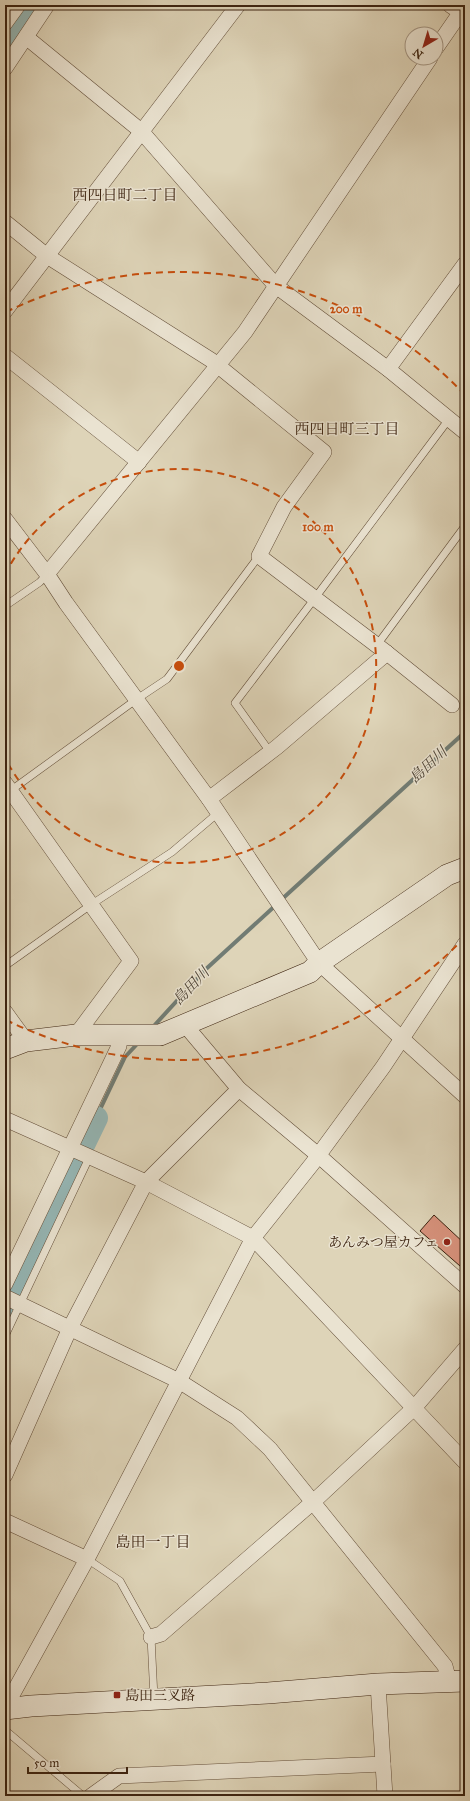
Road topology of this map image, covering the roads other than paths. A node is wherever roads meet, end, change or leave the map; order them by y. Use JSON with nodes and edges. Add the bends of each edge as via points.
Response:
{"nodes":[{"id":1,"x":18,"y":5,"type":"edge"},
{"id":2,"x":47,"y":5,"type":"edge"},
{"id":3,"x":238,"y":5,"type":"edge"},
{"id":4,"x":460,"y":9,"type":"edge"},
{"id":5,"x":5,"y":23,"type":"edge"},
{"id":6,"x":444,"y":35,"type":"edge"},
{"id":7,"x":26,"y":37,"type":"junction"},
{"id":8,"x":425,"y":66,"type":"edge"},
{"id":9,"x":5,"y":68,"type":"edge"},
{"id":10,"x":141,"y":131,"type":"junction"},
{"id":11,"x":5,"y":222,"type":"edge"},
{"id":12,"x":47,"y":256,"type":"junction"},
{"id":13,"x":465,"y":264,"type":"edge"},
{"id":14,"x":276,"y":286,"type":"junction"},
{"id":15,"x":5,"y":311,"type":"edge"},
{"id":16,"x":5,"y":356,"type":"edge"},
{"id":17,"x":218,"y":367,"type":"junction"},
{"id":18,"x":388,"y":369,"type":"junction"},
{"id":19,"x":449,"y":419,"type":"junction"},
{"id":20,"x":465,"y":432,"type":"edge"},
{"id":21,"x":139,"y":462,"type":"junction"},
{"id":22,"x":5,"y":519,"type":"edge"},
{"id":23,"x":465,"y":526,"type":"edge"},
{"id":24,"x":259,"y":556,"type":"junction"},
{"id":25,"x":47,"y":574,"type":"junction"},
{"id":26,"x":315,"y":598,"type":"junction"},
{"id":27,"x":5,"y":606,"type":"edge"},
{"id":28,"x":382,"y":649,"type":"junction"},
{"id":29,"x":137,"y":699,"type":"junction"},
{"id":30,"x":452,"y":705,"type":"dead end"},
{"id":31,"x":270,"y":752,"type":"junction"},
{"id":32,"x":7,"y":790,"type":"edge"},
{"id":33,"x":209,"y":799,"type":"junction"},
{"id":34,"x":218,"y":813,"type":"junction"},
{"id":35,"x":465,"y":868,"type":"edge"},
{"id":36,"x":92,"y":904,"type":"junction"},
{"id":37,"x":465,"y":944,"type":"edge"},
{"id":38,"x":319,"y":963,"type":"junction"},
{"id":39,"x":5,"y":966,"type":"edge"},
{"id":40,"x":5,"y":1012,"type":"edge"},
{"id":41,"x":185,"y":1025,"type":"junction"},
{"id":42,"x":76,"y":1035,"type":"junction"},
{"id":43,"x":117,"y":1035,"type":"junction"},
{"id":44,"x":402,"y":1039,"type":"junction"},
{"id":45,"x":26,"y":1041,"type":"junction"},
{"id":46,"x":5,"y":1049,"type":"edge"},
{"id":47,"x":239,"y":1089,"type":"junction"},
{"id":48,"x":465,"y":1096,"type":"edge"},
{"id":49,"x":5,"y":1119,"type":"edge"},
{"id":50,"x":70,"y":1149,"type":"junction"},
{"id":51,"x":318,"y":1155,"type":"junction"},
{"id":52,"x":89,"y":1158,"type":"junction"},
{"id":53,"x":146,"y":1182,"type":"junction"},
{"id":54,"x":253,"y":1238,"type":"junction"},
{"id":55,"x":5,"y":1284,"type":"edge"},
{"id":56,"x":465,"y":1286,"type":"edge"},
{"id":57,"x":14,"y":1301,"type":"edge"},
{"id":58,"x":70,"y":1328,"type":"junction"},
{"id":59,"x":5,"y":1336,"type":"edge"},
{"id":60,"x":465,"y":1349,"type":"edge"},
{"id":61,"x":179,"y":1381,"type":"junction"},
{"id":62,"x":414,"y":1408,"type":"junction"},
{"id":63,"x":465,"y":1462,"type":"edge"},
{"id":64,"x":5,"y":1474,"type":"edge"},
{"id":65,"x":313,"y":1502,"type":"junction"},
{"id":66,"x":5,"y":1521,"type":"edge"},
{"id":67,"x":88,"y":1559,"type":"junction"},
{"id":68,"x":151,"y":1637,"type":"junction"},
{"id":69,"x":457,"y":1681,"type":"edge"},
{"id":70,"x":378,"y":1684,"type":"junction"},
{"id":71,"x":154,"y":1700,"type":"junction"},
{"id":72,"x":7,"y":1708,"type":"edge"},
{"id":73,"x":5,"y":1730,"type":"edge"},
{"id":74,"x":383,"y":1764,"type":"junction"},
{"id":75,"x":83,"y":1796,"type":"edge"},
{"id":76,"x":91,"y":1796,"type":"edge"},
{"id":77,"x":385,"y":1796,"type":"edge"}],
"edges":[{"from":1,"to":5,"type":"street"},
{"from":2,"to":7,"type":"street"},
{"from":3,"to":10,"type":"street"},
{"from":4,"to":6,"type":"street"},
{"from":7,"to":9,"type":"street"},
{"from":7,"to":10,"type":"street"},
{"from":8,"to":14,"type":"street"},
{"from":10,"to":12,"type":"street"},
{"from":10,"to":14,"type":"street"},
{"from":11,"to":12,"type":"street"},
{"from":12,"to":15,"type":"street"},
{"from":12,"to":17,"type":"street"},
{"from":13,"to":18,"type":"street"},
{"from":14,"to":17,"type":"street"},
{"from":14,"to":18,"type":"street"},
{"from":16,"to":21,"type":"street"},
{"from":17,"to":21,"type":"street","via":[[174,416]]},
{"from":17,"to":24,"type":"street","via":[[324,452],[284,507]]},
{"from":18,"to":19,"type":"street"},
{"from":19,"to":20,"type":"street"},
{"from":19,"to":26,"type":"lane"},
{"from":21,"to":25,"type":"street"},
{"from":22,"to":25,"type":"street"},
{"from":23,"to":28,"type":"lane"},
{"from":24,"to":26,"type":"street"},
{"from":24,"to":29,"type":"lane","via":[[167,679]]},
{"from":25,"to":27,"type":"lane","via":[[40,582]]},
{"from":25,"to":29,"type":"street"},
{"from":26,"to":28,"type":"street"},
{"from":26,"to":31,"type":"lane","via":[[235,703]]},
{"from":28,"to":30,"type":"street"},
{"from":28,"to":31,"type":"street"},
{"from":29,"to":32,"type":"lane"},
{"from":29,"to":33,"type":"street"},
{"from":31,"to":33,"type":"street"},
{"from":32,"to":36,"type":"street"},
{"from":33,"to":34,"type":"street"},
{"from":34,"to":36,"type":"lane","via":[[172,852]]},
{"from":34,"to":38,"type":"street"},
{"from":35,"to":38,"type":"street","via":[[447,875]]},
{"from":36,"to":39,"type":"lane"},
{"from":36,"to":42,"type":"street","via":[[131,961]]},
{"from":37,"to":44,"type":"street"},
{"from":38,"to":41,"type":"street","via":[[310,972]]},
{"from":38,"to":44,"type":"street"},
{"from":40,"to":45,"type":"street"},
{"from":41,"to":43,"type":"street","via":[[160,1036]]},
{"from":41,"to":47,"type":"street"},
{"from":42,"to":43,"type":"street"},
{"from":42,"to":45,"type":"street"},
{"from":43,"to":50,"type":"street","via":[[119,1046]]},
{"from":44,"to":48,"type":"street"},
{"from":44,"to":51,"type":"street"},
{"from":45,"to":46,"type":"street"},
{"from":47,"to":51,"type":"street"},
{"from":47,"to":53,"type":"street"},
{"from":49,"to":50,"type":"street"},
{"from":50,"to":52,"type":"street"},
{"from":50,"to":55,"type":"street"},
{"from":51,"to":54,"type":"street"},
{"from":51,"to":56,"type":"street"},
{"from":52,"to":53,"type":"street"},
{"from":52,"to":57,"type":"lane"},
{"from":53,"to":54,"type":"street"},
{"from":53,"to":58,"type":"street"},
{"from":54,"to":61,"type":"street"},
{"from":54,"to":62,"type":"street"},
{"from":57,"to":58,"type":"street"},
{"from":57,"to":59,"type":"lane"},
{"from":58,"to":61,"type":"street"},
{"from":58,"to":64,"type":"street"},
{"from":60,"to":62,"type":"street"},
{"from":61,"to":65,"type":"street","via":[[237,1418],[270,1448]]},
{"from":61,"to":67,"type":"street"},
{"from":62,"to":63,"type":"street"},
{"from":62,"to":65,"type":"street"},
{"from":65,"to":68,"type":"street","via":[[161,1634]]},
{"from":65,"to":69,"type":"street"},
{"from":66,"to":67,"type":"street"},
{"from":67,"to":68,"type":"lane","via":[[120,1581]]},
{"from":67,"to":72,"type":"street"},
{"from":68,"to":71,"type":"lane"},
{"from":69,"to":70,"type":"street"},
{"from":70,"to":71,"type":"street"},
{"from":70,"to":74,"type":"street"},
{"from":71,"to":72,"type":"street"},
{"from":73,"to":75,"type":"lane"},
{"from":74,"to":76,"type":"street","via":[[119,1776]]},
{"from":74,"to":77,"type":"street"}]}
